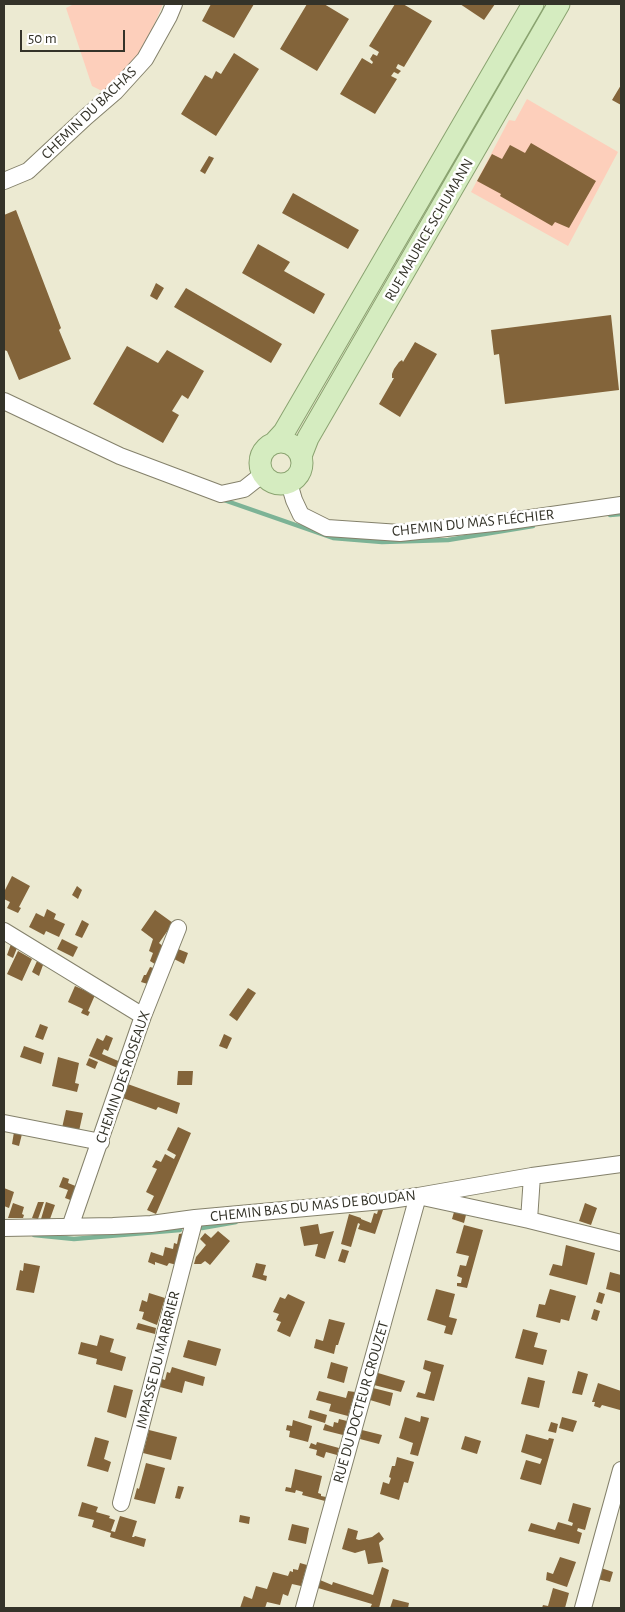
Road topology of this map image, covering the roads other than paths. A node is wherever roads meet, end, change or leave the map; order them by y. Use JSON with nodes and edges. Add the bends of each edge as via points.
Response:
{"nodes":[{"id":1,"x":174,"y":4,"type":"edge"},
{"id":2,"x":534,"y":4,"type":"edge"},
{"id":3,"x":559,"y":4,"type":"edge"},
{"id":4,"x":4,"y":181,"type":"edge"},
{"id":5,"x":4,"y":401,"type":"edge"},
{"id":6,"x":274,"y":443,"type":"junction"},
{"id":7,"x":301,"y":456,"type":"junction"},
{"id":8,"x":263,"y":474,"type":"junction"},
{"id":9,"x":289,"y":483,"type":"junction"},
{"id":10,"x":621,"y":505,"type":"edge"},
{"id":11,"x":178,"y":928,"type":"dead end"},
{"id":12,"x":4,"y":931,"type":"edge"},
{"id":13,"x":143,"y":1016,"type":"junction"},
{"id":14,"x":4,"y":1123,"type":"edge"},
{"id":15,"x":100,"y":1142,"type":"junction"},
{"id":16,"x":621,"y":1164,"type":"edge"},
{"id":17,"x":532,"y":1176,"type":"junction"},
{"id":18,"x":418,"y":1196,"type":"junction"},
{"id":19,"x":194,"y":1218,"type":"junction"},
{"id":20,"x":529,"y":1220,"type":"junction"},
{"id":21,"x":70,"y":1227,"type":"junction"},
{"id":22,"x":4,"y":1228,"type":"edge"},
{"id":23,"x":621,"y":1242,"type":"edge"},
{"id":24,"x":621,"y":1470,"type":"edge"},
{"id":25,"x":121,"y":1503,"type":"dead end"},
{"id":26,"x":304,"y":1608,"type":"edge"},
{"id":27,"x":583,"y":1608,"type":"edge"}],
"edges":[{"from":1,"to":4,"type":"street","name":"CHEMIN DU BACHAS","via":[[145,59],[115,92],[28,171]]},
{"from":2,"to":6,"type":"main road","name":"RUE MAURICE SCHUMANN","via":[[284,432]]},
{"from":3,"to":7,"type":"main road","name":"RUE MAURICE SCHUMANN","via":[[308,438]]},
{"from":5,"to":8,"type":"street","via":[[120,456],[221,494],[244,489]]},
{"from":6,"to":7,"type":"main road","via":[[289,444]]},
{"from":6,"to":8,"type":"main road","via":[[260,458]]},
{"from":7,"to":9,"type":"main road","via":[[300,472]]},
{"from":8,"to":9,"type":"main road","via":[[274,484]]},
{"from":9,"to":10,"type":"street","name":"CHEMIN DU MAS FLÉCHIER","via":[[301,515],[337,529],[400,533]]},
{"from":11,"to":13,"type":"street","name":"CHEMIN DES ROSEAUX"},
{"from":12,"to":13,"type":"street"},
{"from":13,"to":15,"type":"street","name":"CHEMIN DES ROSEAUX"},
{"from":14,"to":15,"type":"street"},
{"from":15,"to":21,"type":"street","name":"CHEMIN DES ROSEAUX"},
{"from":16,"to":17,"type":"street","name":"CHEMIN BAS DU MAS DE BOUDAN"},
{"from":17,"to":18,"type":"street","name":"CHEMIN BAS DU MAS DE BOUDAN"},
{"from":17,"to":20,"type":"street"},
{"from":18,"to":19,"type":"street","name":"CHEMIN BAS DU MAS DE BOUDAN"},
{"from":18,"to":20,"type":"street"},
{"from":18,"to":26,"type":"street","name":"RUE DU DOCTEUR CROUZET"},
{"from":19,"to":21,"type":"street","name":"CHEMIN BAS DU MAS DE BOUDAN","via":[[151,1224]]},
{"from":19,"to":25,"type":"street","name":"IMPASSE DU MARBRIER"},
{"from":20,"to":23,"type":"street"},
{"from":21,"to":22,"type":"street","name":"CHEMIN BAS DU MAS DE BOUDAN"},
{"from":24,"to":27,"type":"street"}]}
